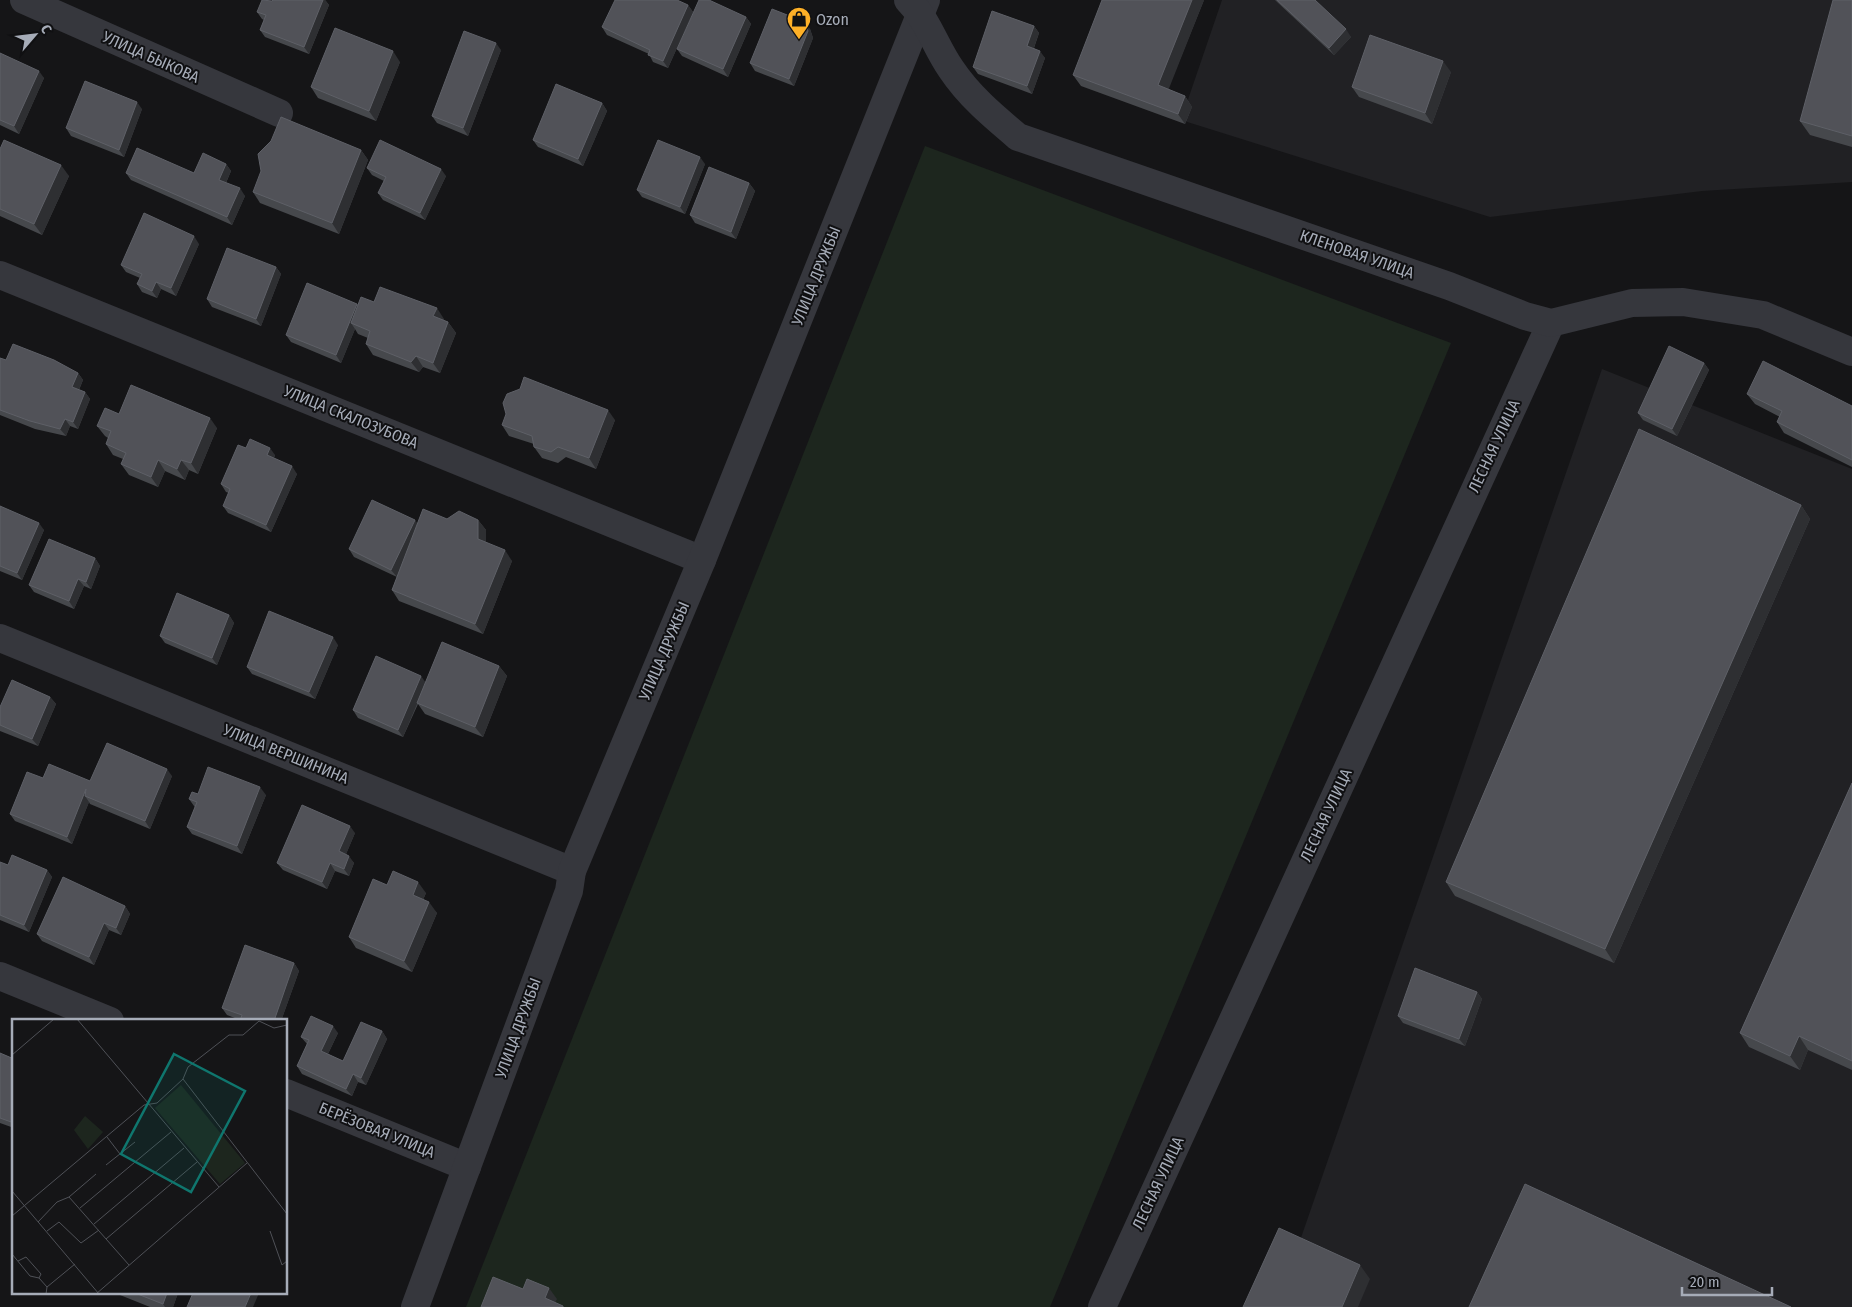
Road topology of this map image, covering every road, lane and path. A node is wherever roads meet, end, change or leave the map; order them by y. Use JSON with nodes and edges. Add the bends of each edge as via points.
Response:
{"nodes":[{"id":1,"x":24,"y":0,"type":"edge"},
{"id":2,"x":919,"y":4,"type":"edge"},
{"id":3,"x":279,"y":113,"type":"dead end"},
{"id":4,"x":0,"y":275,"type":"edge"},
{"id":5,"x":1551,"y":323,"type":"junction"},
{"id":6,"x":1852,"y":352,"type":"edge"},
{"id":7,"x":702,"y":560,"type":"junction"},
{"id":8,"x":0,"y":638,"type":"edge"},
{"id":9,"x":572,"y":870,"type":"junction"},
{"id":10,"x":0,"y":976,"type":"edge"},
{"id":11,"x":105,"y":1019,"type":"edge"},
{"id":12,"x":288,"y":1094,"type":"edge"},
{"id":13,"x":467,"y":1167,"type":"junction"},
{"id":14,"x":415,"y":1307,"type":"edge"},
{"id":15,"x":1102,"y":1307,"type":"edge"}],
"edges":[{"from":1,"to":3,"type":"street","name":"УЛИЦА БЫКОВА"},
{"from":2,"to":5,"type":"street","name":"КЛЕНОВАЯ УЛИЦА","via":[[950,68],[981,106],[1018,137]]},
{"from":2,"to":7,"type":"street","name":"УЛИЦА ДРУЖБЫ"},
{"from":4,"to":7,"type":"street","name":"УЛИЦА СКАЛОЗУБОВА"},
{"from":5,"to":6,"type":"street","name":"КЛЕНОВАЯ УЛИЦА","via":[[1632,304],[1683,302],[1763,315]]},
{"from":5,"to":15,"type":"street","name":"ЛЕСНАЯ УЛИЦА"},
{"from":7,"to":9,"type":"street","name":"УЛИЦА ДРУЖБЫ"},
{"from":8,"to":9,"type":"street","name":"УЛИЦА ВЕРШИНИНА"},
{"from":9,"to":13,"type":"street","name":"УЛИЦА ДРУЖБЫ","via":[[569,891]]},
{"from":10,"to":11,"type":"street"},
{"from":12,"to":13,"type":"street","name":"БЕРЁЗОВАЯ УЛИЦА"},
{"from":13,"to":14,"type":"street","name":"УЛИЦА ДРУЖБЫ"}]}
